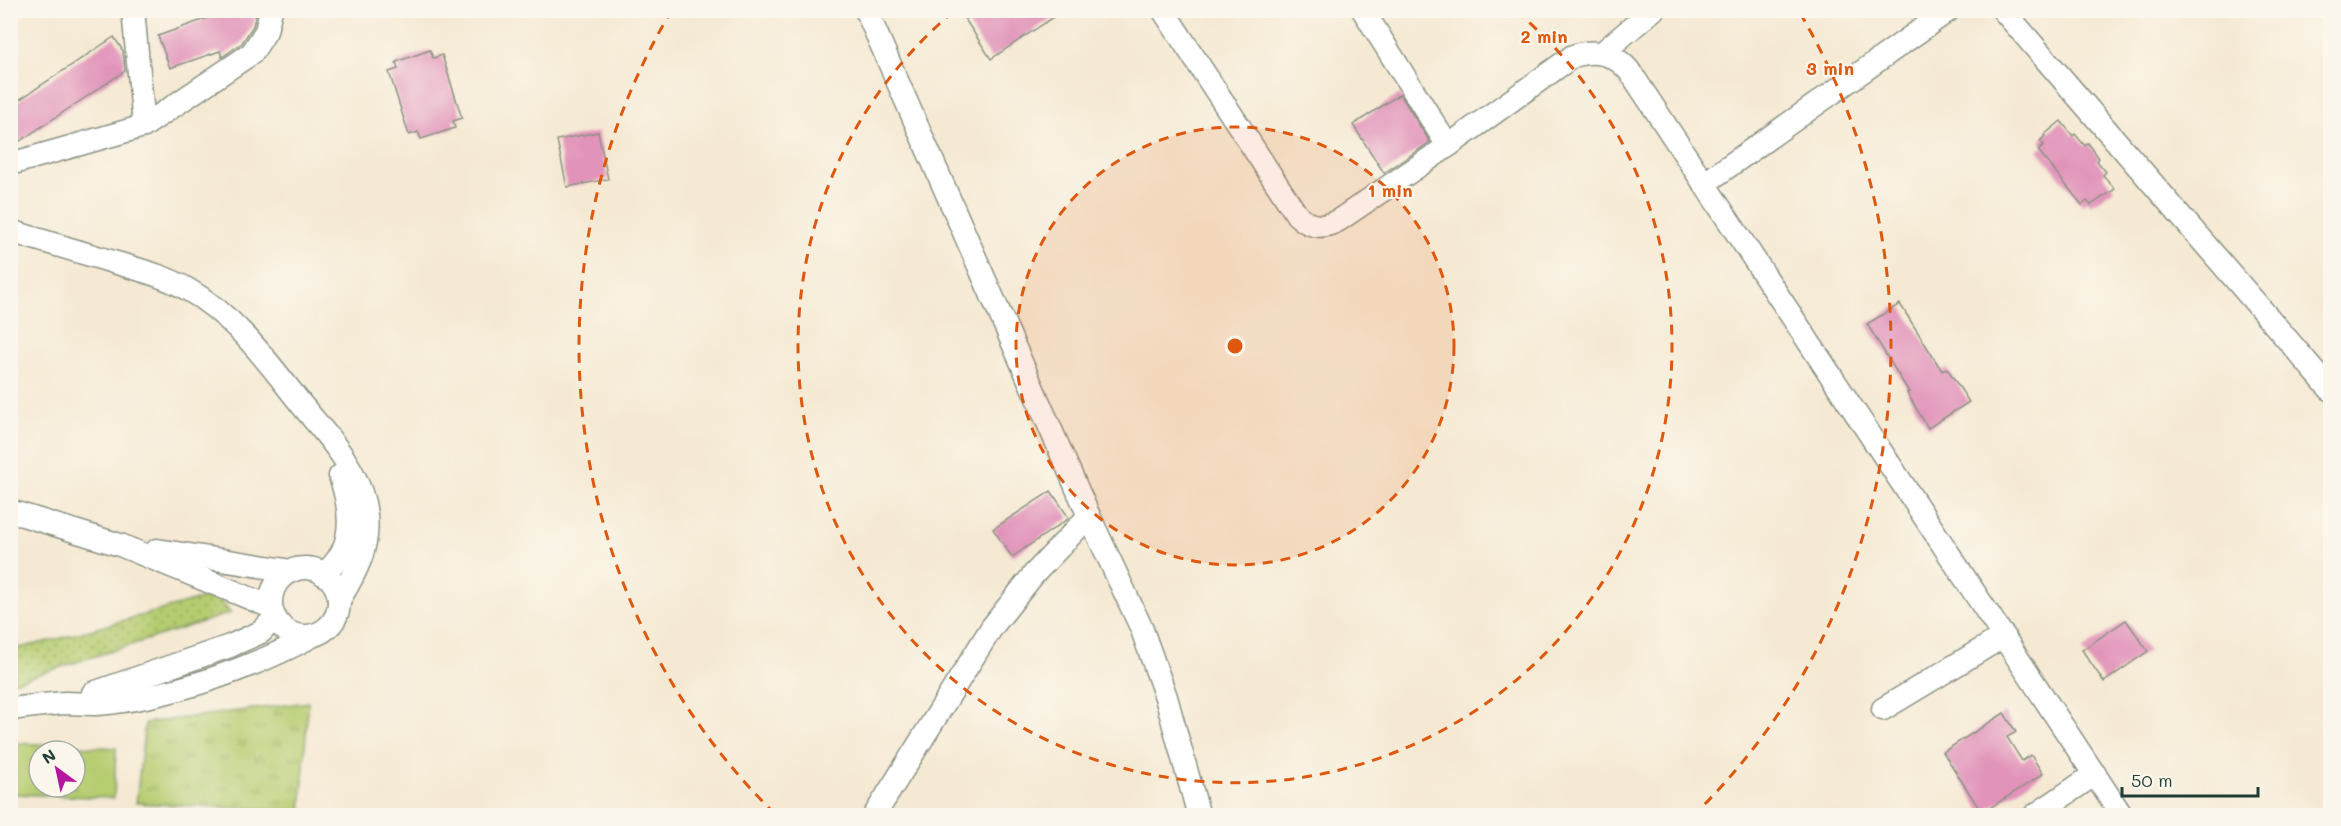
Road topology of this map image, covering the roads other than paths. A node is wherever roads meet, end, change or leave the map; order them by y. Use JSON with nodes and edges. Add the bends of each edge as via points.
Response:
{"nodes":[{"id":1,"x":133,"y":10,"type":"edge"},
{"id":2,"x":271,"y":10,"type":"edge"},
{"id":3,"x":1163,"y":10,"type":"edge"},
{"id":4,"x":1363,"y":10,"type":"edge"},
{"id":5,"x":1653,"y":10,"type":"edge"},
{"id":6,"x":1949,"y":10,"type":"edge"},
{"id":7,"x":2003,"y":10,"type":"edge"},
{"id":8,"x":872,"y":14,"type":"edge"},
{"id":9,"x":1602,"y":52,"type":"junction"},
{"id":10,"x":144,"y":126,"type":"junction"},
{"id":11,"x":1448,"y":146,"type":"junction"},
{"id":12,"x":10,"y":164,"type":"edge"},
{"id":13,"x":1705,"y":183,"type":"junction"},
{"id":14,"x":10,"y":231,"type":"edge"},
{"id":15,"x":2331,"y":389,"type":"edge"},
{"id":16,"x":326,"y":435,"type":"junction"},
{"id":17,"x":10,"y":511,"type":"edge"},
{"id":18,"x":1089,"y":516,"type":"junction"},
{"id":19,"x":120,"y":545,"type":"junction"},
{"id":20,"x":292,"y":571,"type":"junction"},
{"id":21,"x":323,"y":574,"type":"junction"},
{"id":22,"x":339,"y":600,"type":"junction"},
{"id":23,"x":273,"y":612,"type":"junction"},
{"id":24,"x":314,"y":635,"type":"junction"},
{"id":25,"x":2004,"y":636,"type":"junction"},
{"id":26,"x":63,"y":703,"type":"junction"},
{"id":27,"x":10,"y":709,"type":"edge"},
{"id":28,"x":1883,"y":709,"type":"dead end"},
{"id":29,"x":2095,"y":774,"type":"junction"},
{"id":30,"x":874,"y":816,"type":"edge"},
{"id":31,"x":1199,"y":816,"type":"edge"},
{"id":32,"x":2034,"y":816,"type":"edge"},
{"id":33,"x":2122,"y":816,"type":"edge"}],
"edges":[{"from":1,"to":10,"type":"street"},
{"from":2,"to":10,"type":"street","via":[[266,31],[252,53]]},
{"from":3,"to":11,"type":"street","via":[[1297,215],[1310,225],[1332,224]]},
{"from":4,"to":11,"type":"street"},
{"from":5,"to":9,"type":"street"},
{"from":6,"to":13,"type":"street"},
{"from":7,"to":15,"type":"street"},
{"from":8,"to":18,"type":"street"},
{"from":9,"to":11,"type":"street","via":[[1573,56]]},
{"from":9,"to":13,"type":"street","via":[[1628,67]]},
{"from":10,"to":12,"type":"street"},
{"from":13,"to":25,"type":"street"},
{"from":14,"to":16,"type":"street","via":[[170,280],[203,299],[243,335]]},
{"from":16,"to":21,"type":"street","via":[[348,503],[349,528],[343,553]]},
{"from":16,"to":22,"type":"street","via":[[353,474],[364,504],[367,538],[358,569]]},
{"from":17,"to":19,"type":"street"},
{"from":18,"to":30,"type":"street","via":[[992,627]]},
{"from":18,"to":31,"type":"street","via":[[1153,657]]},
{"from":19,"to":20,"type":"street"},
{"from":19,"to":23,"type":"street"},
{"from":20,"to":21,"type":"street","via":[[313,569]]},
{"from":20,"to":23,"type":"street","via":[[276,585]]},
{"from":21,"to":22,"type":"street","via":[[331,581]]},
{"from":22,"to":24,"type":"street","via":[[333,621]]},
{"from":23,"to":24,"type":"street","via":[[291,633]]},
{"from":23,"to":26,"type":"street","via":[[261,632],[230,646]]},
{"from":24,"to":26,"type":"street","via":[[278,654],[189,685],[97,704]]},
{"from":25,"to":28,"type":"street"},
{"from":25,"to":29,"type":"street"},
{"from":26,"to":27,"type":"street"},
{"from":29,"to":32,"type":"street"},
{"from":29,"to":33,"type":"street"}]}
